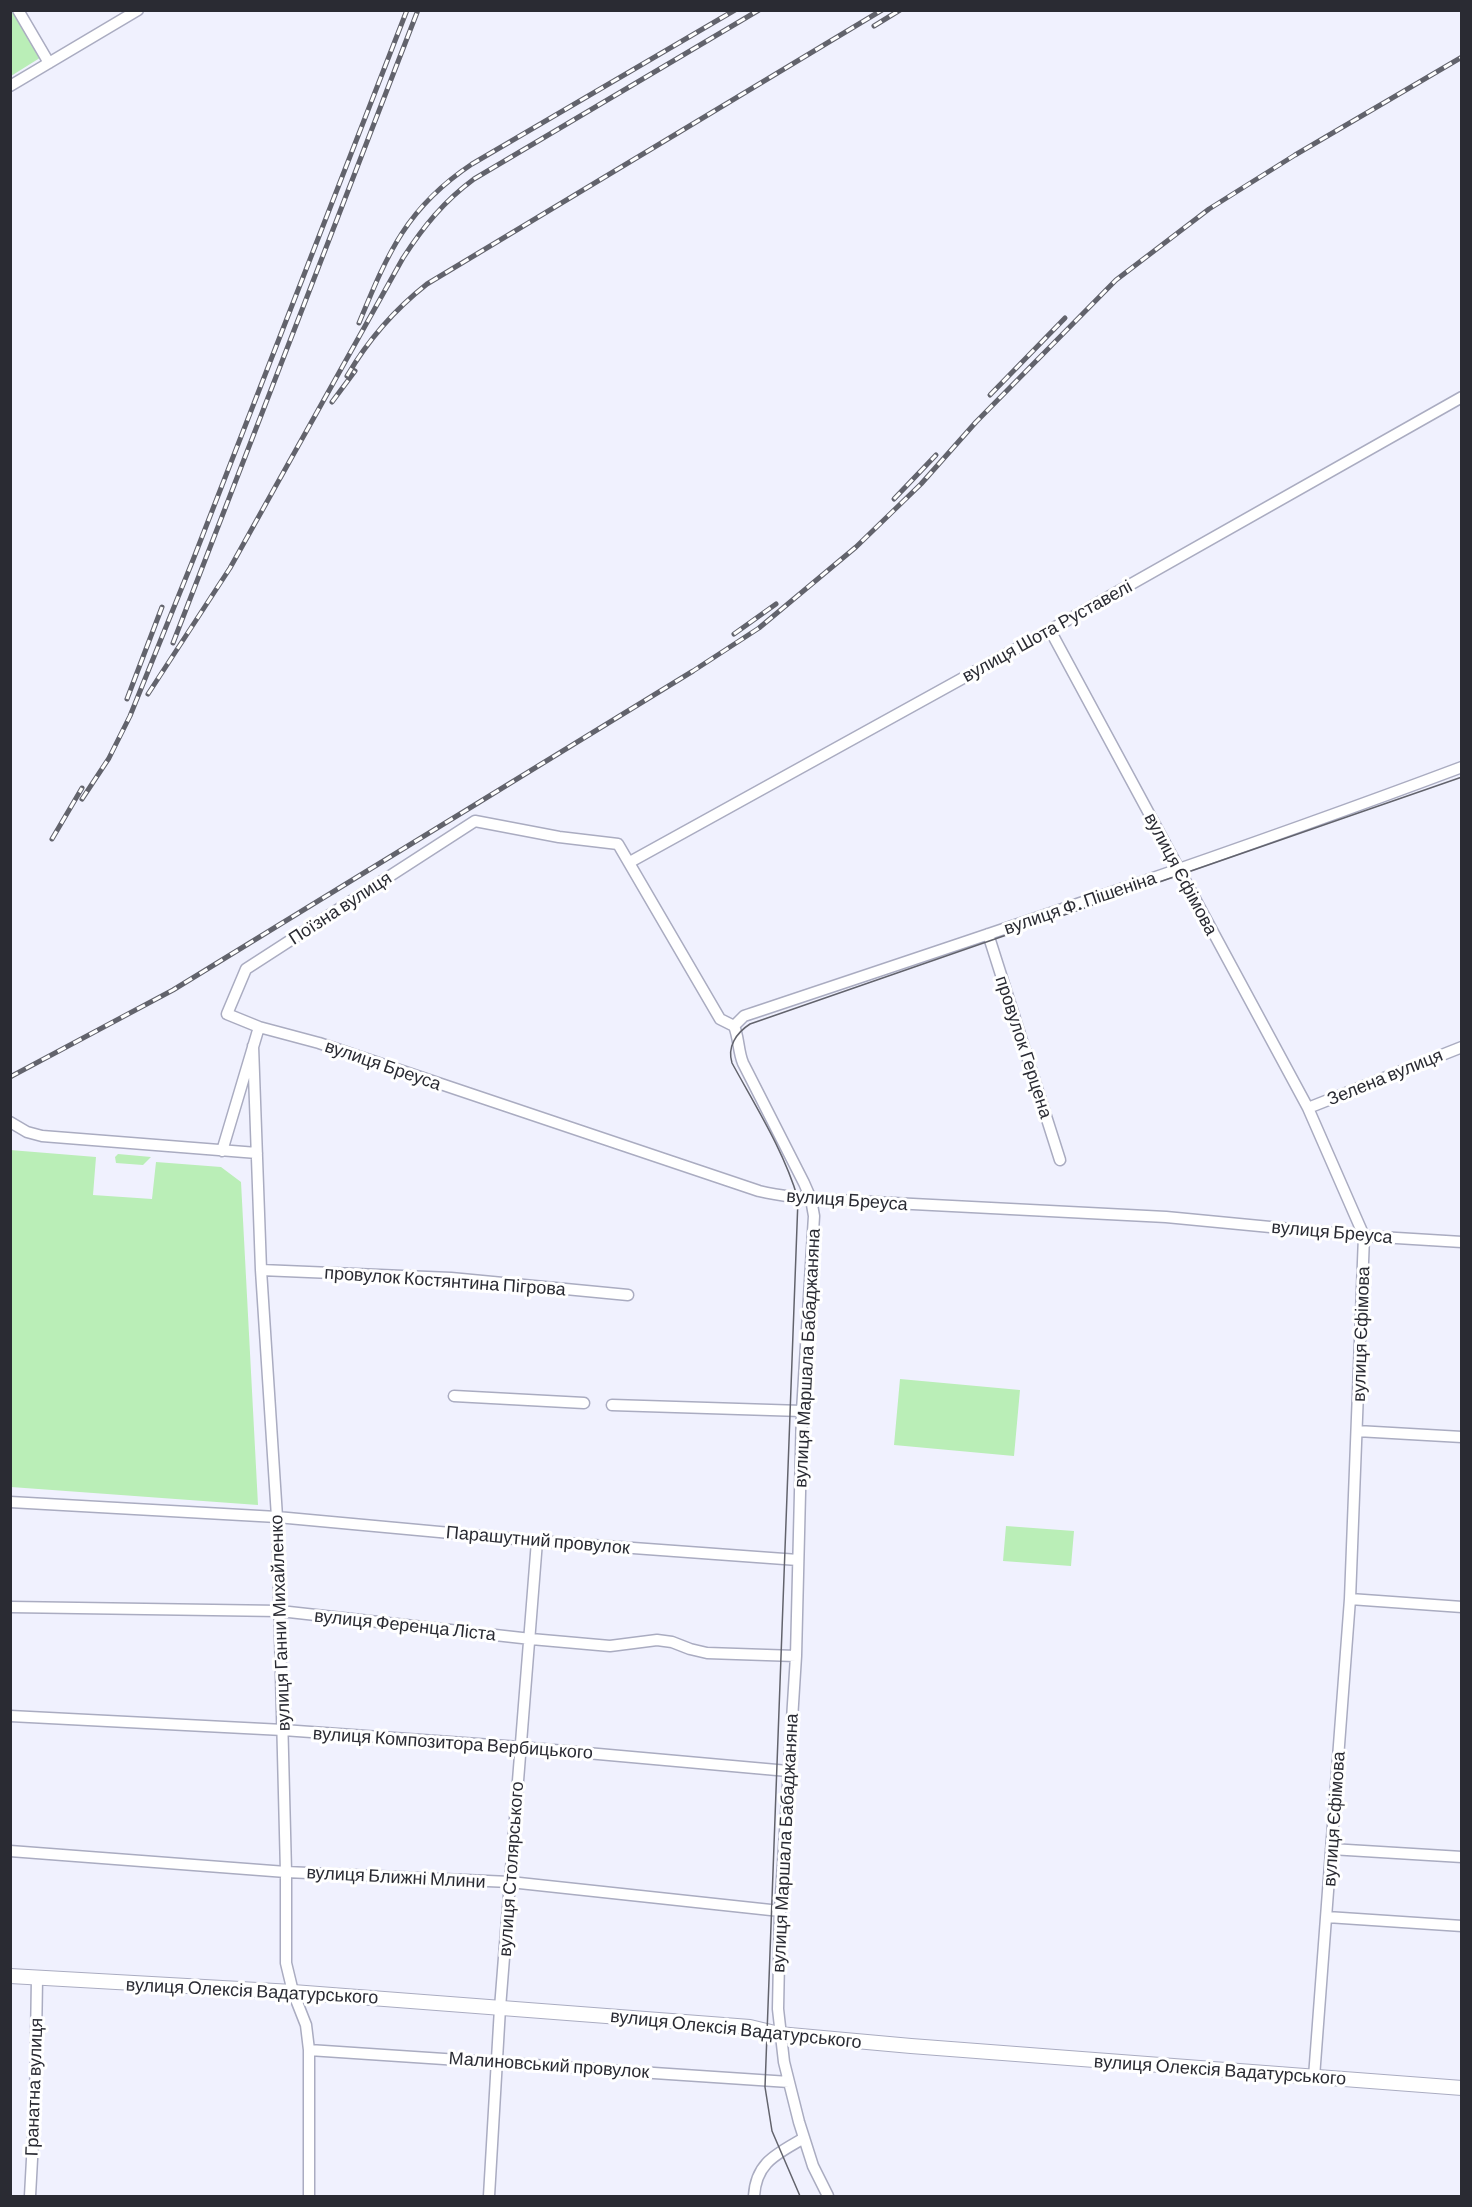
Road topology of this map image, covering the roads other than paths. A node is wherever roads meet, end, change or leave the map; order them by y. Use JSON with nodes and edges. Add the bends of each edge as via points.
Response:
{"nodes":[{"id":1,"x":18,"y":10,"type":"edge"},
{"id":2,"x":138,"y":10,"type":"edge"},
{"id":3,"x":49,"y":63,"type":"junction"},
{"id":4,"x":10,"y":87,"type":"edge"},
{"id":5,"x":1461,"y":397,"type":"edge"},
{"id":6,"x":1050,"y":630,"type":"junction"},
{"id":7,"x":1461,"y":767,"type":"edge"},
{"id":8,"x":630,"y":862,"type":"junction"},
{"id":9,"x":1178,"y":869,"type":"junction"},
{"id":10,"x":988,"y":934,"type":"junction"},
{"id":11,"x":227,"y":1014,"type":"joint"},
{"id":12,"x":734,"y":1026,"type":"junction"},
{"id":13,"x":258,"y":1028,"type":"junction"},
{"id":14,"x":253,"y":1046,"type":"junction"},
{"id":15,"x":1461,"y":1047,"type":"edge"},
{"id":16,"x":1308,"y":1108,"type":"junction"},
{"id":17,"x":13,"y":1124,"type":"edge"},
{"id":18,"x":222,"y":1151,"type":"junction"},
{"id":19,"x":257,"y":1153,"type":"junction"},
{"id":20,"x":1060,"y":1160,"type":"dead end"},
{"id":21,"x":811,"y":1198,"type":"junction"},
{"id":22,"x":1364,"y":1236,"type":"junction"},
{"id":23,"x":1461,"y":1242,"type":"edge"},
{"id":24,"x":261,"y":1270,"type":"junction"},
{"id":25,"x":628,"y":1295,"type":"dead end"},
{"id":26,"x":454,"y":1396,"type":"dead end"},
{"id":27,"x":584,"y":1403,"type":"dead end"},
{"id":28,"x":612,"y":1405,"type":"dead end"},
{"id":29,"x":802,"y":1411,"type":"junction"},
{"id":30,"x":1357,"y":1431,"type":"junction"},
{"id":31,"x":1461,"y":1437,"type":"edge"},
{"id":32,"x":10,"y":1502,"type":"edge"},
{"id":33,"x":277,"y":1517,"type":"junction"},
{"id":34,"x":537,"y":1541,"type":"junction"},
{"id":35,"x":798,"y":1560,"type":"junction"},
{"id":36,"x":1350,"y":1599,"type":"junction"},
{"id":37,"x":10,"y":1607,"type":"edge"},
{"id":38,"x":1461,"y":1607,"type":"edge"},
{"id":39,"x":280,"y":1611,"type":"junction"},
{"id":40,"x":531,"y":1639,"type":"junction"},
{"id":41,"x":796,"y":1656,"type":"junction"},
{"id":42,"x":10,"y":1716,"type":"edge"},
{"id":43,"x":283,"y":1730,"type":"junction"},
{"id":44,"x":520,"y":1747,"type":"junction"},
{"id":45,"x":788,"y":1771,"type":"junction"},
{"id":46,"x":1331,"y":1849,"type":"junction"},
{"id":47,"x":10,"y":1851,"type":"edge"},
{"id":48,"x":1461,"y":1857,"type":"edge"},
{"id":49,"x":286,"y":1872,"type":"junction"},
{"id":50,"x":510,"y":1882,"type":"junction"},
{"id":51,"x":780,"y":1911,"type":"junction"},
{"id":52,"x":1327,"y":1917,"type":"junction"},
{"id":53,"x":1461,"y":1926,"type":"edge"},
{"id":54,"x":10,"y":1976,"type":"edge"},
{"id":55,"x":36,"y":1978,"type":"junction"},
{"id":56,"x":293,"y":1992,"type":"junction"},
{"id":57,"x":500,"y":2008,"type":"junction"},
{"id":58,"x":779,"y":2034,"type":"junction"},
{"id":59,"x":309,"y":2050,"type":"junction"},
{"id":60,"x":498,"y":2061,"type":"junction"},
{"id":61,"x":1314,"y":2077,"type":"junction"},
{"id":62,"x":789,"y":2082,"type":"junction"},
{"id":63,"x":1461,"y":2088,"type":"edge"},
{"id":64,"x":804,"y":2138,"type":"junction"},
{"id":65,"x":30,"y":2196,"type":"edge"},
{"id":66,"x":309,"y":2196,"type":"edge"},
{"id":67,"x":489,"y":2196,"type":"edge"},
{"id":68,"x":754,"y":2196,"type":"edge"},
{"id":69,"x":828,"y":2196,"type":"edge"}],
"edges":[{"from":1,"to":3,"type":"street"},
{"from":2,"to":3,"type":"street"},
{"from":3,"to":4,"type":"street"},
{"from":5,"to":6,"type":"street","name":"вулиця Шота Руставелі"},
{"from":6,"to":8,"type":"street","name":"вулиця Шота Руставелі"},
{"from":6,"to":9,"type":"street","name":"вулиця Єфімова"},
{"from":7,"to":9,"type":"street","name":"вулиця Ф. Пішеніна"},
{"from":8,"to":11,"type":"street","name":"Поїзна вулиця","via":[[618,844],[475,821],[246,969]]},
{"from":8,"to":12,"type":"street","via":[[720,1019]]},
{"from":9,"to":10,"type":"street","name":"вулиця Ф. Пішеніна"},
{"from":9,"to":16,"type":"street","name":"вулиця Єфімова"},
{"from":10,"to":12,"type":"street","name":"вулиця Ф. Пішеніна","via":[[744,1016]]},
{"from":10,"to":20,"type":"street","name":"провулок Герцена"},
{"from":11,"to":13,"type":"street","name":"вулиця Бреуса"},
{"from":12,"to":21,"type":"street","name":"вулиця Маршала Бабаджаняна","via":[[743,1063]]},
{"from":13,"to":14,"type":"street","name":"вулиця Ганни Михайленко"},
{"from":13,"to":21,"type":"street","name":"вулиця Бреуса","via":[[319,1043],[759,1191]]},
{"from":14,"to":18,"type":"street","name":"вулиця Ганни Михайленко"},
{"from":14,"to":19,"type":"street","name":"вулиця Ганни Михайленко"},
{"from":15,"to":16,"type":"street","name":"Зелена вулиця"},
{"from":16,"to":22,"type":"street","name":"вулиця Єфімова"},
{"from":17,"to":18,"type":"street","via":[[42,1136]]},
{"from":18,"to":19,"type":"street"},
{"from":19,"to":24,"type":"street","name":"вулиця Ганни Михайленко"},
{"from":21,"to":22,"type":"street","name":"вулиця Бреуса","via":[[1166,1217]]},
{"from":21,"to":29,"type":"street","name":"вулиця Маршала Бабаджаняна","via":[[814,1215]]},
{"from":22,"to":23,"type":"street","name":"вулиця Бреуса"},
{"from":22,"to":30,"type":"street","name":"вулиця Єфімова"},
{"from":24,"to":25,"type":"street","name":"провулок Костянтина Пігрова","via":[[452,1278]]},
{"from":24,"to":33,"type":"street","name":"вулиця Ганни Михайленко"},
{"from":26,"to":27,"type":"street"},
{"from":28,"to":29,"type":"street"},
{"from":29,"to":35,"type":"street","name":"вулиця Маршала Бабаджаняна"},
{"from":30,"to":31,"type":"street"},
{"from":30,"to":36,"type":"street","name":"вулиця Єфімова"},
{"from":32,"to":33,"type":"street","name":"Парашутний провулок"},
{"from":33,"to":34,"type":"street","name":"Парашутний провулок"},
{"from":33,"to":39,"type":"street","name":"вулиця Ганни Михайленко"},
{"from":34,"to":35,"type":"street","name":"Парашутний провулок"},
{"from":34,"to":40,"type":"street","name":"вулиця Столярського"},
{"from":35,"to":41,"type":"street","name":"вулиця Маршала Бабаджаняна"},
{"from":36,"to":38,"type":"street"},
{"from":36,"to":46,"type":"street","name":"вулиця Єфімова"},
{"from":37,"to":39,"type":"street","name":"вулиця Ференца Ліста"},
{"from":39,"to":40,"type":"street","name":"вулиця Ференца Ліста"},
{"from":39,"to":43,"type":"street","name":"вулиця Ганни Михайленко"},
{"from":40,"to":41,"type":"street","name":"вулиця Ференца Ліста","via":[[610,1646],[657,1640],[707,1653]]},
{"from":40,"to":44,"type":"street","name":"вулиця Столярського"},
{"from":41,"to":45,"type":"street","name":"вулиця Маршала Бабаджаняна"},
{"from":42,"to":43,"type":"street","name":"вулиця Композитора Вербицького"},
{"from":43,"to":44,"type":"street","name":"вулиця Композитора Вербицького"},
{"from":43,"to":49,"type":"street","name":"вулиця Ганни Михайленко"},
{"from":44,"to":45,"type":"street","name":"вулиця Композитора Вербицького"},
{"from":44,"to":50,"type":"street","name":"вулиця Столярського"},
{"from":45,"to":51,"type":"street","name":"вулиця Маршала Бабаджаняна"},
{"from":46,"to":48,"type":"street"},
{"from":46,"to":52,"type":"street","name":"вулиця Єфімова"},
{"from":47,"to":49,"type":"street","name":"вулиця Ближні Млини"},
{"from":49,"to":50,"type":"street","name":"вулиця Ближні Млини"},
{"from":49,"to":56,"type":"street","name":"вулиця Ганни Михайленко","via":[[286,1963]]},
{"from":50,"to":51,"type":"street","name":"вулиця Ближні Млини"},
{"from":50,"to":57,"type":"street","name":"вулиця Столярського"},
{"from":51,"to":58,"type":"street","name":"вулиця Маршала Бабаджаняна"},
{"from":52,"to":53,"type":"street"},
{"from":52,"to":61,"type":"street","name":"вулиця Єфімова"},
{"from":54,"to":55,"type":"main road","name":"вулиця Олексія Вадатурського"},
{"from":55,"to":56,"type":"main road","name":"вулиця Олексія Вадатурського"},
{"from":55,"to":65,"type":"street","name":"Гранатна вулиця"},
{"from":56,"to":57,"type":"main road","name":"вулиця Олексія Вадатурського"},
{"from":56,"to":59,"type":"street","name":"вулиця Ганни Михайленко","via":[[306,2025]]},
{"from":57,"to":58,"type":"main road","name":"вулиця Олексія Вадатурського","via":[[750,2027]]},
{"from":57,"to":60,"type":"street","name":"вулиця Столярського"},
{"from":58,"to":61,"type":"main road","name":"вулиця Олексія Вадатурського"},
{"from":58,"to":62,"type":"street","name":"вулиця Маршала Бабаджаняна"},
{"from":59,"to":60,"type":"street","name":"Малиновський провулок"},
{"from":59,"to":66,"type":"street","name":"вулиця Ганни Михайленко"},
{"from":60,"to":62,"type":"street","name":"Малиновський провулок"},
{"from":60,"to":67,"type":"street","name":"вулиця Столярського"},
{"from":61,"to":63,"type":"main road","name":"вулиця Олексія Вадатурського"},
{"from":62,"to":64,"type":"street","name":"вулиця Маршала Бабаджаняна"},
{"from":64,"to":68,"type":"street","via":[[768,2160],[754,2185]]},
{"from":64,"to":69,"type":"street","name":"вулиця Маршала Бабаджаняна"}]}
